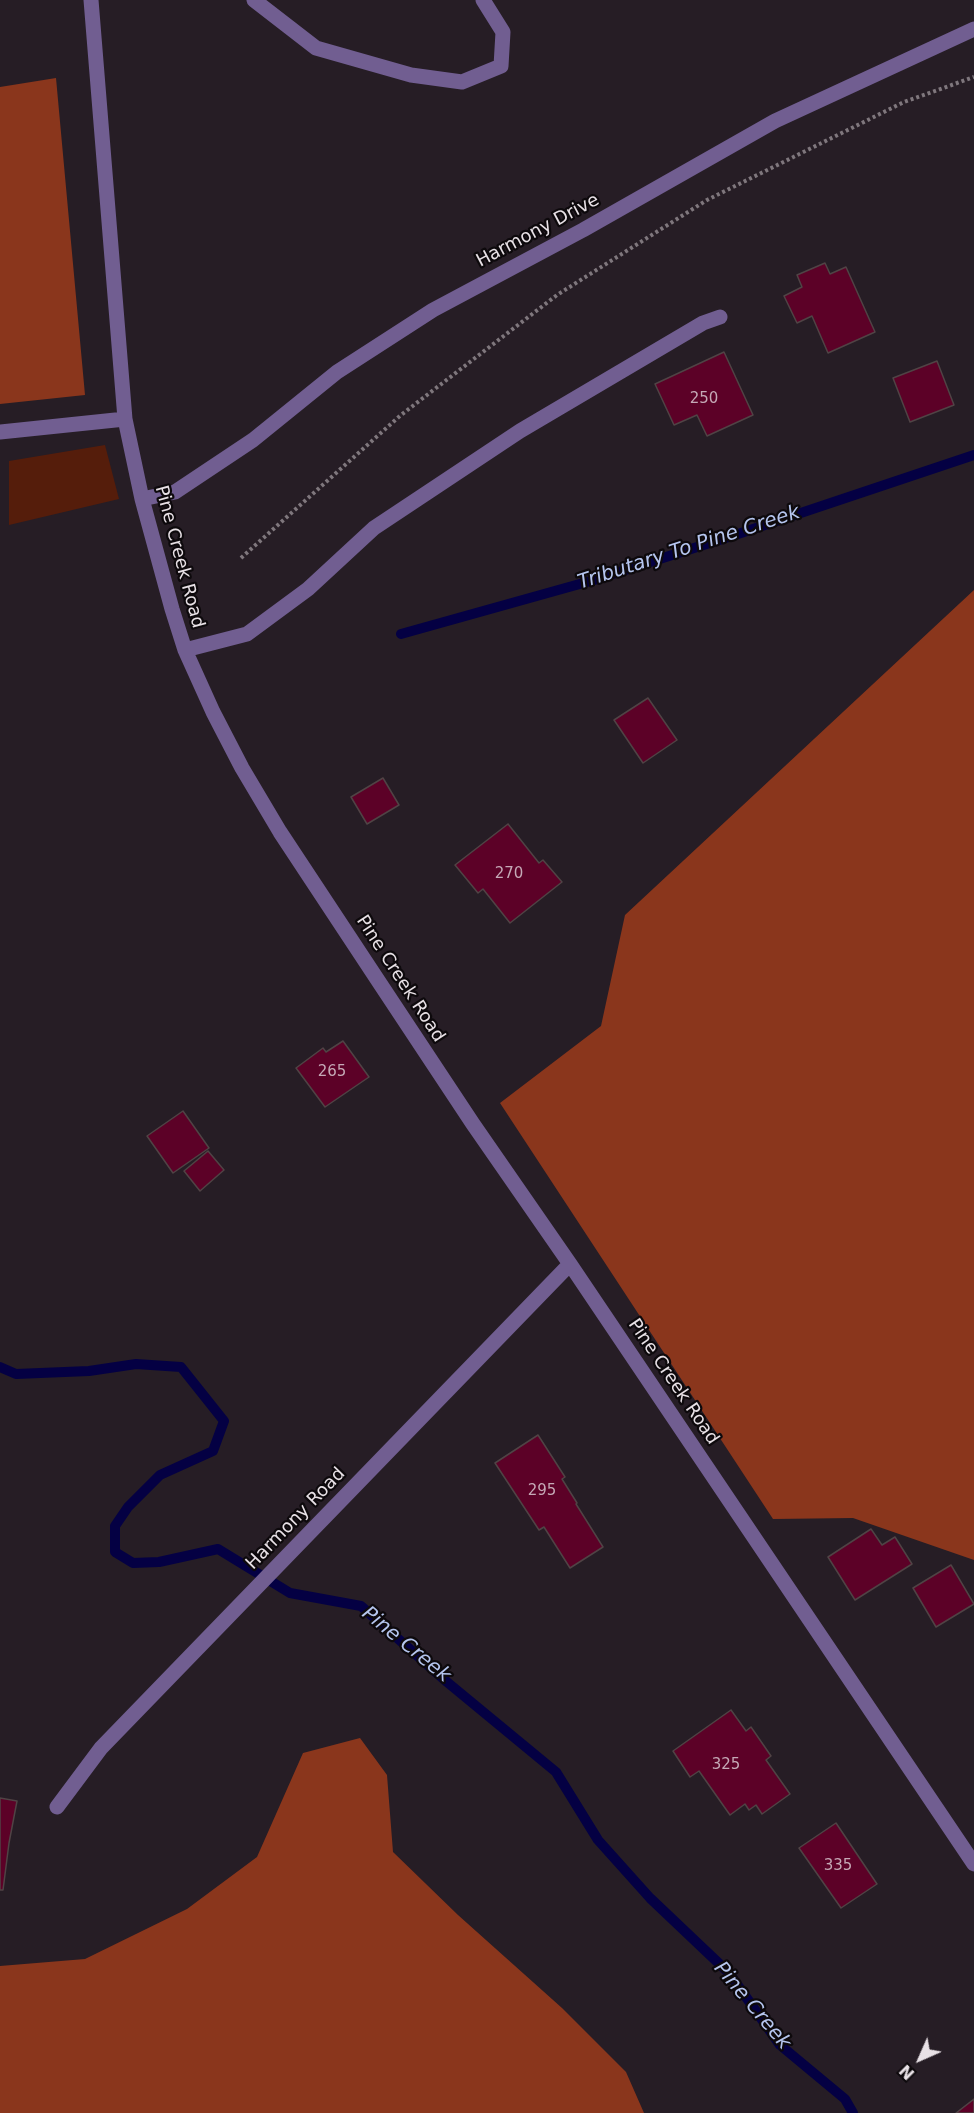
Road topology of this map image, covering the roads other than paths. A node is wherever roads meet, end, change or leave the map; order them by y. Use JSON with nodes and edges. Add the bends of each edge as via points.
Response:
{"nodes":[{"id":1,"x":92,"y":0,"type":"edge"},
{"id":2,"x":254,"y":0,"type":"edge"},
{"id":3,"x":483,"y":0,"type":"edge"},
{"id":4,"x":974,"y":29,"type":"edge"},
{"id":5,"x":720,"y":317,"type":"dead end"},
{"id":6,"x":125,"y":419,"type":"junction"},
{"id":7,"x":0,"y":432,"type":"edge"},
{"id":8,"x":142,"y":499,"type":"junction"},
{"id":9,"x":185,"y":650,"type":"junction"},
{"id":10,"x":570,"y":1264,"type":"junction"},
{"id":11,"x":57,"y":1807,"type":"dead end"},
{"id":12,"x":974,"y":1864,"type":"edge"}],
"edges":[{"from":1,"to":6,"type":"street","name":"Pine Creek Road"},
{"from":2,"to":3,"type":"street","via":[[315,48],[411,75],[462,82],[501,66],[503,32]]},
{"from":4,"to":8,"type":"street","name":"Harmony Drive","via":[[775,121],[434,310],[337,372],[253,440],[175,492]]},
{"from":5,"to":9,"type":"street","via":[[703,323],[520,431],[374,528],[308,589],[247,633]]},
{"from":6,"to":7,"type":"street"},
{"from":6,"to":8,"type":"street","name":"Pine Creek Road"},
{"from":8,"to":9,"type":"street","name":"Pine Creek Road"},
{"from":9,"to":10,"type":"street","name":"Pine Creek Road","via":[[242,768],[280,832]]},
{"from":10,"to":11,"type":"street","name":"Harmony Road","via":[[101,1748]]},
{"from":10,"to":12,"type":"street","name":"Pine Creek Road"}]}
